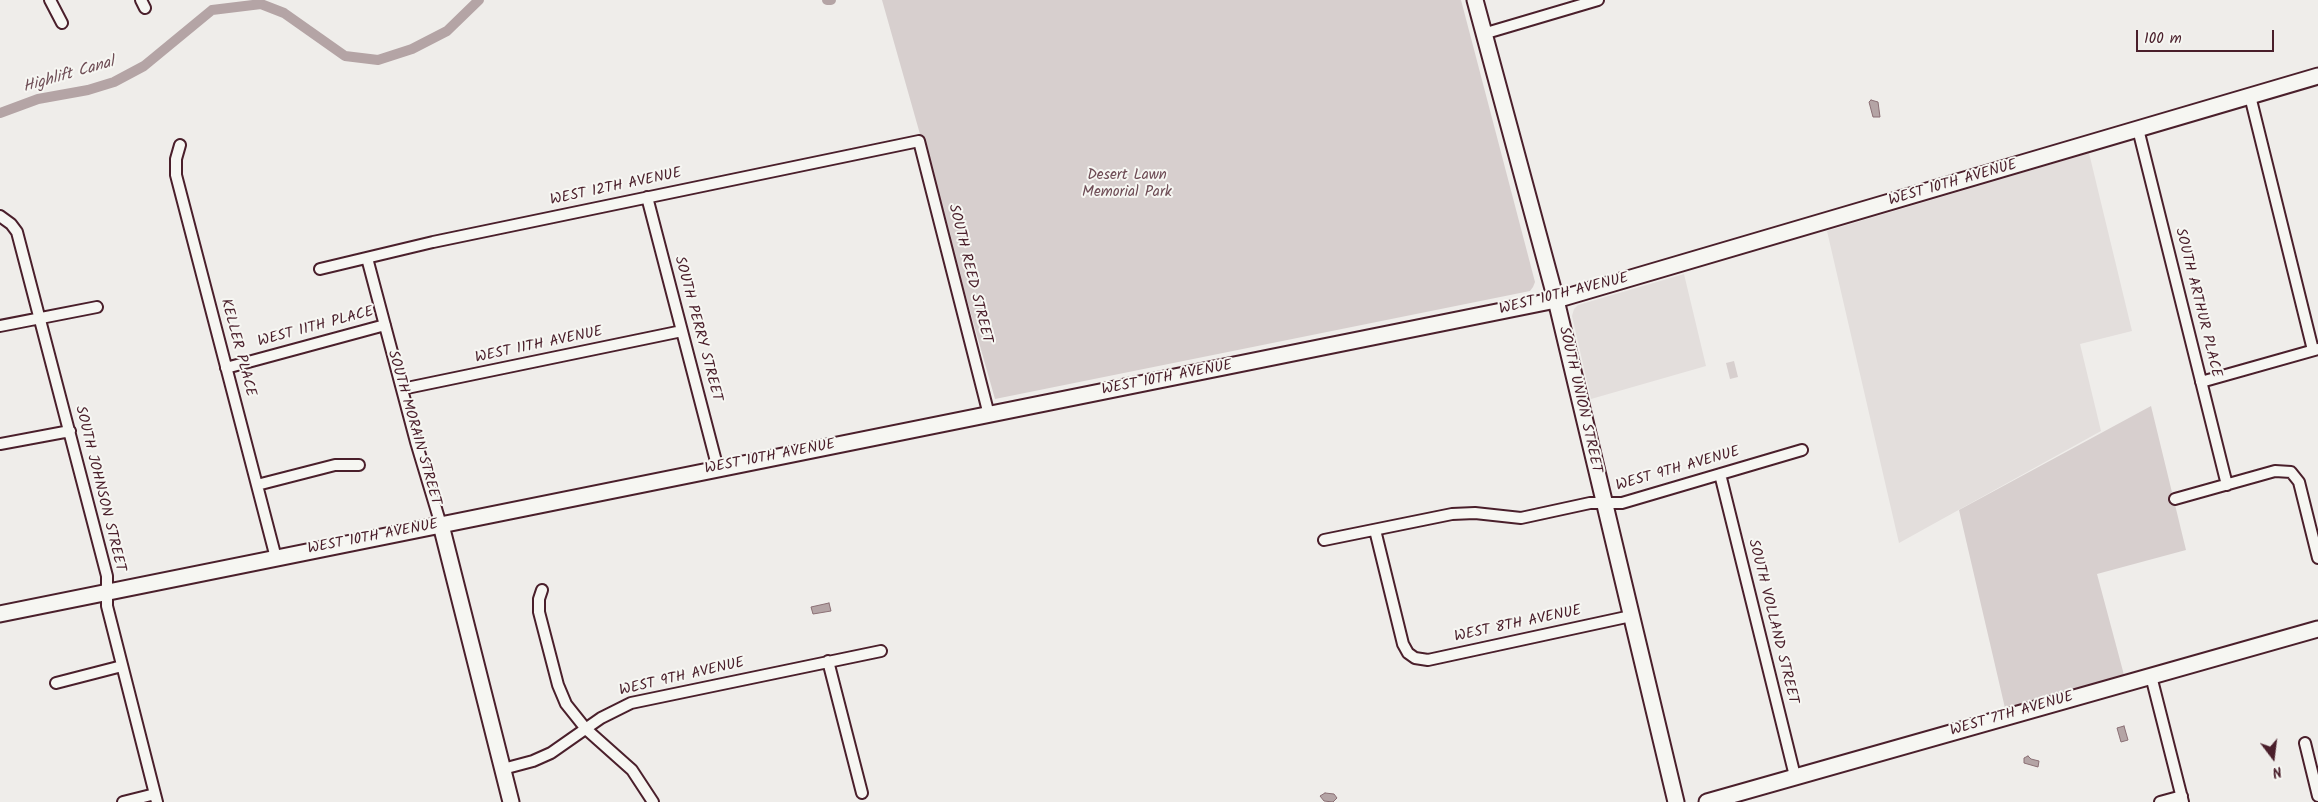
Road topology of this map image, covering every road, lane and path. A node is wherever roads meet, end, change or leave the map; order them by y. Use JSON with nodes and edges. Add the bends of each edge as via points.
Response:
{"nodes":[{"id":1,"x":50,"y":0,"type":"edge"},
{"id":2,"x":1475,"y":0,"type":"edge"},
{"id":3,"x":1598,"y":0,"type":"edge"},
{"id":4,"x":62,"y":23,"type":"dead end"},
{"id":5,"x":1483,"y":34,"type":"junction"},
{"id":6,"x":2318,"y":76,"type":"edge"},
{"id":7,"x":2250,"y":96,"type":"junction"},
{"id":8,"x":2138,"y":129,"type":"junction"},
{"id":9,"x":919,"y":141,"type":"joint"},
{"id":10,"x":180,"y":145,"type":"dead end"},
{"id":11,"x":647,"y":197,"type":"junction"},
{"id":12,"x":2,"y":217,"type":"edge"},
{"id":13,"x":368,"y":258,"type":"junction"},
{"id":14,"x":320,"y":269,"type":"dead end"},
{"id":15,"x":1556,"y":300,"type":"junction"},
{"id":16,"x":96,"y":307,"type":"dead end"},
{"id":17,"x":39,"y":318,"type":"junction"},
{"id":18,"x":385,"y":325,"type":"junction"},
{"id":19,"x":0,"y":326,"type":"edge"},
{"id":20,"x":682,"y":331,"type":"junction"},
{"id":21,"x":2316,"y":350,"type":"edge"},
{"id":22,"x":226,"y":368,"type":"junction"},
{"id":23,"x":2201,"y":382,"type":"junction"},
{"id":24,"x":402,"y":389,"type":"junction"},
{"id":25,"x":989,"y":414,"type":"junction"},
{"id":26,"x":70,"y":431,"type":"junction"},
{"id":27,"x":0,"y":444,"type":"edge"},
{"id":28,"x":1802,"y":450,"type":"dead end"},
{"id":29,"x":359,"y":465,"type":"dead end"},
{"id":30,"x":718,"y":469,"type":"junction"},
{"id":31,"x":1720,"y":474,"type":"junction"},
{"id":32,"x":257,"y":485,"type":"junction"},
{"id":33,"x":2227,"y":485,"type":"junction"},
{"id":34,"x":2175,"y":499,"type":"dead end"},
{"id":35,"x":1603,"y":503,"type":"junction"},
{"id":36,"x":441,"y":525,"type":"junction"},
{"id":37,"x":1375,"y":530,"type":"junction"},
{"id":38,"x":1324,"y":540,"type":"dead end"},
{"id":39,"x":276,"y":558,"type":"junction"},
{"id":40,"x":2318,"y":558,"type":"edge"},
{"id":41,"x":542,"y":590,"type":"dead end"},
{"id":42,"x":107,"y":592,"type":"junction"},
{"id":43,"x":0,"y":614,"type":"edge"},
{"id":44,"x":1631,"y":616,"type":"junction"},
{"id":45,"x":2318,"y":629,"type":"edge"},
{"id":46,"x":881,"y":651,"type":"dead end"},
{"id":47,"x":828,"y":661,"type":"junction"},
{"id":48,"x":122,"y":666,"type":"junction"},
{"id":49,"x":2151,"y":676,"type":"junction"},
{"id":50,"x":56,"y":683,"type":"dead end"},
{"id":51,"x":586,"y":729,"type":"junction"},
{"id":52,"x":2305,"y":744,"type":"dead end"},
{"id":53,"x":503,"y":770,"type":"junction"},
{"id":54,"x":1794,"y":776,"type":"junction"},
{"id":55,"x":862,"y":793,"type":"dead end"},
{"id":56,"x":2318,"y":796,"type":"edge"},
{"id":57,"x":156,"y":798,"type":"edge"},
{"id":58,"x":2182,"y":799,"type":"edge"},
{"id":59,"x":123,"y":802,"type":"edge"},
{"id":60,"x":511,"y":802,"type":"edge"},
{"id":61,"x":652,"y":802,"type":"edge"},
{"id":62,"x":1676,"y":802,"type":"edge"},
{"id":63,"x":1707,"y":802,"type":"edge"},
{"id":64,"x":2160,"y":802,"type":"edge"}],
"edges":[{"from":1,"to":4,"type":"street"},
{"from":2,"to":5,"type":"main road","name":"SOUTH UNION STREET"},
{"from":3,"to":5,"type":"street"},
{"from":5,"to":15,"type":"main road","name":"SOUTH UNION STREET"},
{"from":6,"to":7,"type":"main road","name":"WEST 10TH AVENUE"},
{"from":7,"to":8,"type":"main road","name":"WEST 10TH AVENUE"},
{"from":7,"to":21,"type":"street"},
{"from":8,"to":15,"type":"main road","name":"WEST 10TH AVENUE"},
{"from":8,"to":23,"type":"street","name":"SOUTH ARTHUR PLACE"},
{"from":9,"to":11,"type":"street","name":"WEST 12TH AVENUE"},
{"from":9,"to":25,"type":"street","name":"SOUTH REED STREET"},
{"from":10,"to":22,"type":"street","name":"KELLER PLACE","via":[[176,175]]},
{"from":11,"to":13,"type":"street","name":"WEST 12TH AVENUE"},
{"from":11,"to":20,"type":"street","name":"SOUTH PERRY STREET"},
{"from":12,"to":17,"type":"street","name":"SOUTH JOHNSON STREET","via":[[17,232]]},
{"from":13,"to":14,"type":"street","name":"WEST 12TH AVENUE"},
{"from":13,"to":18,"type":"street","name":"SOUTH MORAIN STREET"},
{"from":15,"to":25,"type":"main road","name":"WEST 10TH AVENUE"},
{"from":15,"to":35,"type":"main road","name":"SOUTH UNION STREET"},
{"from":16,"to":17,"type":"street"},
{"from":17,"to":19,"type":"street"},
{"from":17,"to":26,"type":"street","name":"SOUTH JOHNSON STREET"},
{"from":18,"to":22,"type":"street","name":"WEST 11TH PLACE"},
{"from":18,"to":24,"type":"street","name":"SOUTH MORAIN STREET"},
{"from":20,"to":24,"type":"street","name":"WEST 11TH AVENUE"},
{"from":20,"to":30,"type":"street","name":"SOUTH PERRY STREET"},
{"from":21,"to":23,"type":"street"},
{"from":22,"to":32,"type":"street","name":"KELLER PLACE"},
{"from":23,"to":33,"type":"street","name":"SOUTH ARTHUR PLACE"},
{"from":24,"to":36,"type":"street","name":"SOUTH MORAIN STREET"},
{"from":25,"to":30,"type":"main road","name":"WEST 10TH AVENUE"},
{"from":26,"to":27,"type":"street"},
{"from":26,"to":42,"type":"street","name":"SOUTH JOHNSON STREET","via":[[107,576]]},
{"from":28,"to":31,"type":"street","name":"WEST 9TH AVENUE"},
{"from":29,"to":32,"type":"street","via":[[336,465]]},
{"from":30,"to":36,"type":"main road","name":"WEST 10TH AVENUE"},
{"from":31,"to":35,"type":"street","name":"WEST 9TH AVENUE","via":[[1622,503]]},
{"from":31,"to":54,"type":"street","name":"SOUTH VOLLAND STREET"},
{"from":32,"to":39,"type":"street","name":"KELLER PLACE"},
{"from":33,"to":34,"type":"street"},
{"from":33,"to":40,"type":"street","via":[[2275,471],[2291,472],[2299,482]]},
{"from":35,"to":37,"type":"street","name":"WEST 9TH AVENUE","via":[[1521,518],[1452,514]]},
{"from":35,"to":44,"type":"main road","name":"SOUTH UNION STREET"},
{"from":36,"to":39,"type":"main road","name":"WEST 10TH AVENUE"},
{"from":36,"to":53,"type":"main road","name":"SOUTH MORAIN STREET"},
{"from":37,"to":38,"type":"street","name":"WEST 9TH AVENUE"},
{"from":37,"to":44,"type":"street","name":"WEST 8TH AVENUE","via":[[1403,644],[1411,656],[1428,660]]},
{"from":39,"to":42,"type":"main road","name":"WEST 10TH AVENUE"},
{"from":41,"to":51,"type":"street","via":[[540,612],[558,685],[573,716]]},
{"from":42,"to":43,"type":"main road","name":"WEST 10TH AVENUE"},
{"from":42,"to":48,"type":"street","name":"SOUTH JOHNSON STREET","via":[[107,606]]},
{"from":44,"to":62,"type":"main road","name":"SOUTH UNION STREET"},
{"from":45,"to":49,"type":"main road","name":"WEST 7TH AVENUE"},
{"from":46,"to":47,"type":"street","name":"WEST 9TH AVENUE"},
{"from":47,"to":51,"type":"street","name":"WEST 9TH AVENUE","via":[[631,703]]},
{"from":47,"to":55,"type":"street"},
{"from":48,"to":50,"type":"street"},
{"from":48,"to":57,"type":"street","name":"SOUTH JOHNSON STREET"},
{"from":49,"to":54,"type":"main road","name":"WEST 7TH AVENUE"},
{"from":49,"to":58,"type":"street"},
{"from":51,"to":53,"type":"street","name":"WEST 9TH AVENUE","via":[[551,753]]},
{"from":51,"to":61,"type":"street","via":[[632,770]]},
{"from":52,"to":56,"type":"street"},
{"from":53,"to":60,"type":"main road","name":"SOUTH MORAIN STREET"},
{"from":54,"to":63,"type":"main road","name":"WEST 7TH AVENUE"},
{"from":57,"to":59,"type":"street"},
{"from":58,"to":64,"type":"street"}]}
